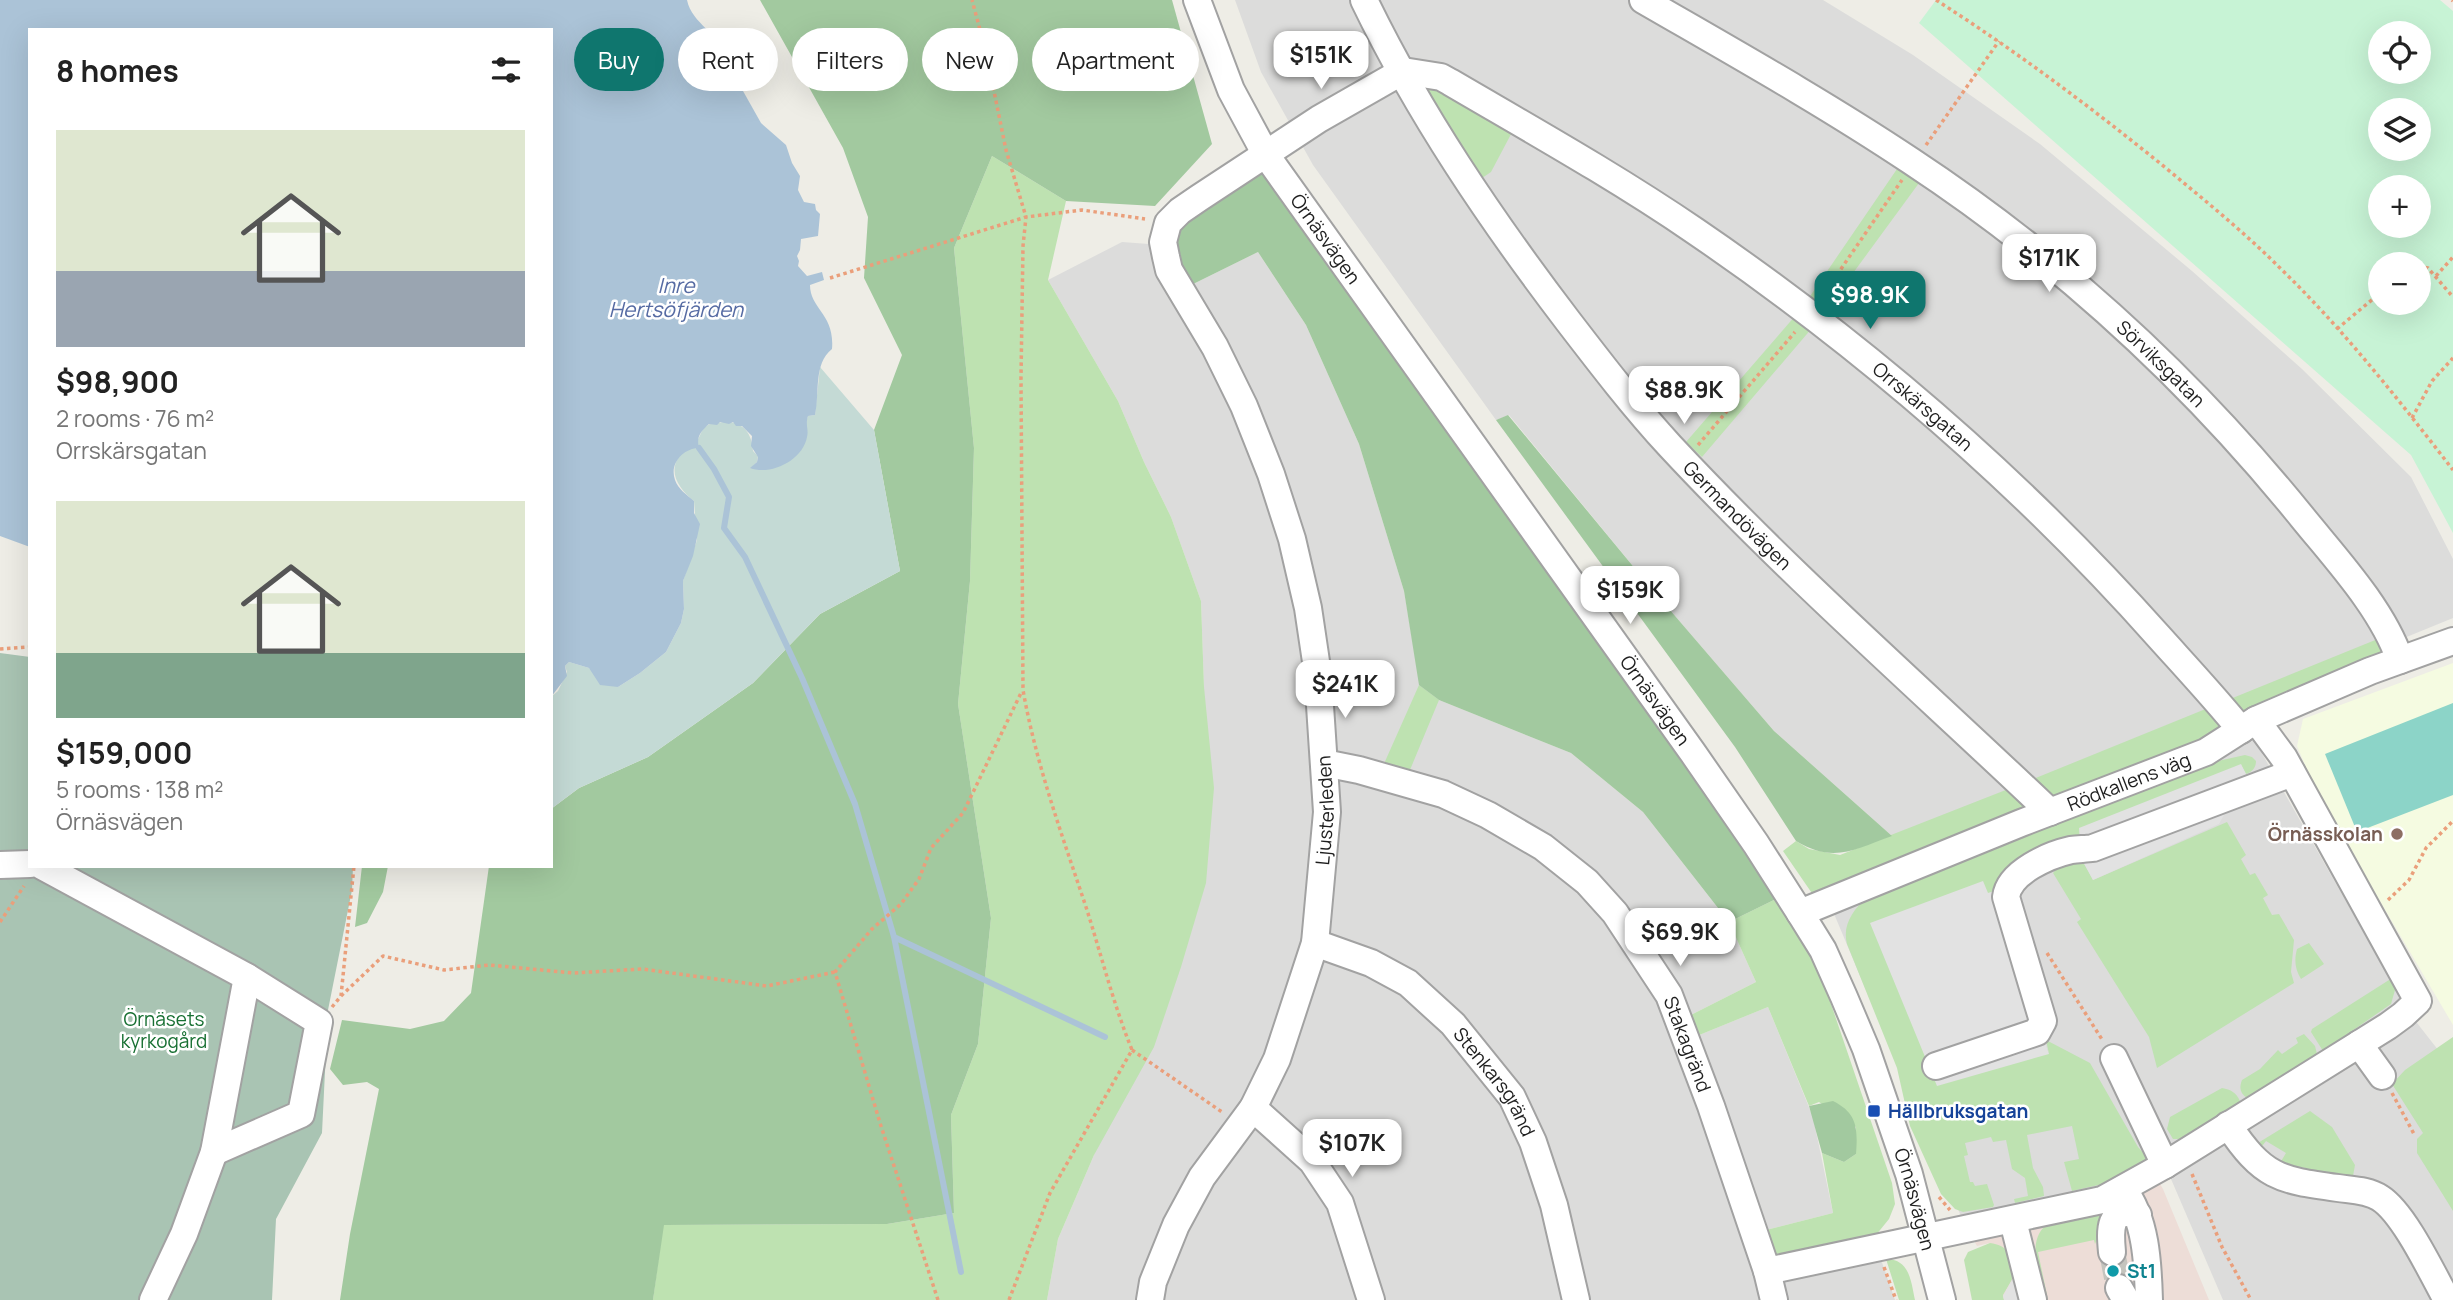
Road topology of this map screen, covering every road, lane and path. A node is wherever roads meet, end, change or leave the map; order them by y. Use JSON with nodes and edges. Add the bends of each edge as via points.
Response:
{"nodes":[{"id":1,"x":972,"y":0,"type":"edge"},
{"id":2,"x":1197,"y":0,"type":"edge"},
{"id":3,"x":1364,"y":0,"type":"edge"},
{"id":4,"x":1643,"y":0,"type":"edge"},
{"id":5,"x":1938,"y":0,"type":"edge"},
{"id":6,"x":1999,"y":41,"type":"junction"},
{"id":7,"x":1403,"y":71,"type":"junction"},
{"id":8,"x":1266,"y":155,"type":"junction"},
{"id":9,"x":1914,"y":162,"type":"junction"},
{"id":10,"x":1027,"y":216,"type":"junction"},
{"id":11,"x":1168,"y":223,"type":"junction"},
{"id":12,"x":2453,"y":257,"type":"edge"},
{"id":13,"x":2431,"y":271,"type":"edge"},
{"id":14,"x":2436,"y":276,"type":"junction"},
{"id":15,"x":830,"y":278,"type":"dead end"},
{"id":16,"x":2453,"y":298,"type":"edge"},
{"id":17,"x":2368,"y":303,"type":"edge"},
{"id":18,"x":2337,"y":329,"type":"junction"},
{"id":19,"x":2453,"y":358,"type":"edge"},
{"id":20,"x":2412,"y":418,"type":"junction"},
{"id":21,"x":2453,"y":470,"type":"edge"},
{"id":22,"x":2453,"y":642,"type":"edge"},
{"id":23,"x":28,"y":647,"type":"edge"},
{"id":24,"x":0,"y":649,"type":"edge"},
{"id":25,"x":2400,"y":660,"type":"junction"},
{"id":26,"x":1023,"y":690,"type":"junction"},
{"id":27,"x":2248,"y":725,"type":"junction"},
{"id":28,"x":1324,"y":763,"type":"junction"},
{"id":29,"x":2292,"y":773,"type":"junction"},
{"id":30,"x":2050,"y":811,"type":"junction"},
{"id":31,"x":2453,"y":821,"type":"edge"},
{"id":32,"x":0,"y":866,"type":"edge"},
{"id":33,"x":354,"y":868,"type":"edge"},
{"id":34,"x":34,"y":869,"type":"edge"},
{"id":35,"x":1800,"y":913,"type":"junction"},
{"id":36,"x":2369,"y":913,"type":"junction"},
{"id":37,"x":0,"y":922,"type":"edge"},
{"id":38,"x":1315,"y":943,"type":"junction"},
{"id":39,"x":2046,"y":952,"type":"dead end"},
{"id":40,"x":835,"y":972,"type":"junction"},
{"id":41,"x":247,"y":978,"type":"junction"},
{"id":42,"x":341,"y":996,"type":"junction"},
{"id":43,"x":319,"y":1022,"type":"junction"},
{"id":44,"x":2359,"y":1044,"type":"junction"},
{"id":45,"x":1132,"y":1049,"type":"junction"},
{"id":46,"x":2114,"y":1058,"type":"joint"},
{"id":47,"x":1936,"y":1066,"type":"dead end"},
{"id":48,"x":2382,"y":1076,"type":"joint"},
{"id":49,"x":1247,"y":1116,"type":"junction"},
{"id":50,"x":2233,"y":1132,"type":"junction"},
{"id":51,"x":2414,"y":1134,"type":"dead end"},
{"id":52,"x":214,"y":1152,"type":"junction"},
{"id":53,"x":2178,"y":1167,"type":"junction"},
{"id":54,"x":2123,"y":1189,"type":"junction"},
{"id":55,"x":2138,"y":1215,"type":"junction"},
{"id":56,"x":2014,"y":1221,"type":"junction"},
{"id":57,"x":1926,"y":1238,"type":"junction"},
{"id":58,"x":2112,"y":1252,"type":"tunnel mouth"},
{"id":59,"x":1767,"y":1270,"type":"junction"},
{"id":60,"x":153,"y":1300,"type":"edge"},
{"id":61,"x":938,"y":1300,"type":"edge"},
{"id":62,"x":1009,"y":1300,"type":"edge"},
{"id":63,"x":1150,"y":1300,"type":"edge"},
{"id":64,"x":1371,"y":1300,"type":"edge"},
{"id":65,"x":1576,"y":1300,"type":"edge"},
{"id":66,"x":1774,"y":1300,"type":"edge"},
{"id":67,"x":1942,"y":1300,"type":"edge"},
{"id":68,"x":2033,"y":1300,"type":"edge"},
{"id":69,"x":2149,"y":1300,"type":"edge"},
{"id":70,"x":2251,"y":1300,"type":"edge"},
{"id":71,"x":2447,"y":1300,"type":"edge"}],
"edges":[{"from":1,"to":10,"type":"path","via":[[1006,150]]},
{"from":2,"to":8,"type":"street","name":"Örnäsvägen","via":[[1231,90]]},
{"from":3,"to":7,"type":"street","name":"Germandövägen"},
{"from":4,"to":9,"type":"street","name":"Sörviksgatan"},
{"from":5,"to":6,"type":"path"},
{"from":6,"to":9,"type":"path"},
{"from":6,"to":18,"type":"path","via":[[2203,199],[2281,268]]},
{"from":7,"to":8,"type":"street"},
{"from":7,"to":27,"type":"street","name":"Orrskärsgatan","via":[[1441,77],[1597,167],[1707,239],[1853,348],[2057,529]]},
{"from":7,"to":30,"type":"street","name":"Germandövägen","via":[[1420,108],[1522,261],[1668,444],[1873,648]]},
{"from":8,"to":11,"type":"street"},
{"from":8,"to":35,"type":"street","name":"Örnäsvägen","via":[[1693,753]]},
{"from":9,"to":25,"type":"street","name":"Sörviksgatan","via":[[2053,267],[2196,399],[2324,545],[2390,633]]},
{"from":10,"to":11,"type":"path","via":[[1082,210]]},
{"from":10,"to":15,"type":"path"},
{"from":10,"to":26,"type":"path","via":[[1021,391]]},
{"from":11,"to":28,"type":"street","name":"Ljusterleden","via":[[1163,242],[1169,271],[1215,346],[1244,406],[1292,539],[1318,675]]},
{"from":12,"to":14,"type":"path"},
{"from":13,"to":14,"type":"path"},
{"from":14,"to":16,"type":"path"},
{"from":17,"to":18,"type":"path"},
{"from":18,"to":20,"type":"path"},
{"from":19,"to":20,"type":"path","via":[[2432,381]]},
{"from":20,"to":21,"type":"path"},
{"from":22,"to":25,"type":"street","name":"Rödkallens väg"},
{"from":23,"to":24,"type":"path"},
{"from":25,"to":27,"type":"street","name":"Rödkallens väg"},
{"from":26,"to":40,"type":"path","via":[[963,813],[931,848],[919,879],[898,907]]},
{"from":26,"to":45,"type":"path","via":[[1052,804]]},
{"from":27,"to":29,"type":"street","via":[[2284,758]]},
{"from":27,"to":30,"type":"street","name":"Rödkallens väg","via":[[2206,751]]},
{"from":28,"to":38,"type":"street","name":"Ljusterleden","via":[[1327,812]]},
{"from":28,"to":59,"type":"street","name":"Stakagränd","via":[[1443,793],[1488,815],[1552,854],[1615,913],[1669,995]]},
{"from":29,"to":36,"type":"street"},
{"from":29,"to":47,"type":"street","via":[[2093,848],[2064,852],[2011,882],[2006,897],[2043,1021],[2037,1032]]},
{"from":30,"to":35,"type":"street","name":"Rödkallens väg"},
{"from":31,"to":36,"type":"path","via":[[2426,848],[2409,880]]},
{"from":32,"to":34,"type":"street"},
{"from":33,"to":42,"type":"path"},
{"from":34,"to":37,"type":"path"},
{"from":34,"to":41,"type":"street"},
{"from":35,"to":57,"type":"street","name":"Örnäsvägen","via":[[1823,950],[1866,1049]]},
{"from":36,"to":44,"type":"street","via":[[2418,1000]]},
{"from":38,"to":49,"type":"street","name":"Ljusterleden","via":[[1277,1059]]},
{"from":38,"to":65,"type":"street","name":"Stenkarsgränd","via":[[1371,963],[1408,983],[1453,1024],[1512,1097],[1554,1205]]},
{"from":39,"to":46,"type":"path"},
{"from":40,"to":42,"type":"path","via":[[767,986],[642,969],[573,973],[489,965],[444,970],[383,956]]},
{"from":40,"to":61,"type":"path"},
{"from":41,"to":43,"type":"street"},
{"from":41,"to":52,"type":"street"},
{"from":42,"to":43,"type":"path"},
{"from":43,"to":52,"type":"street","via":[[301,1114]]},
{"from":44,"to":48,"type":"street"},
{"from":44,"to":50,"type":"street"},
{"from":45,"to":49,"type":"path"},
{"from":45,"to":62,"type":"path","via":[[1050,1193]]},
{"from":46,"to":53,"type":"street"},
{"from":48,"to":51,"type":"path"},
{"from":49,"to":63,"type":"street","name":"Ljusterleden","via":[[1202,1177],[1176,1225]]},
{"from":49,"to":64,"type":"street","via":[[1312,1161],[1340,1203]]},
{"from":50,"to":53,"type":"street"},
{"from":50,"to":71,"type":"street","via":[[2267,1171],[2288,1180],[2379,1196],[2394,1210]]},
{"from":52,"to":60,"type":"street","via":[[184,1234]]},
{"from":53,"to":54,"type":"street"},
{"from":53,"to":70,"type":"path"},
{"from":54,"to":55,"type":"street"},
{"from":54,"to":56,"type":"street","via":[[2102,1200]]},
{"from":55,"to":58,"type":"street","via":[[2118,1215],[2110,1229]]},
{"from":55,"to":69,"type":"street"},
{"from":56,"to":57,"type":"street"},
{"from":56,"to":68,"type":"street"},
{"from":57,"to":59,"type":"street"},
{"from":57,"to":67,"type":"street","name":"Örnäsvägen"},
{"from":59,"to":66,"type":"street","name":"Stakagränd"}]}
